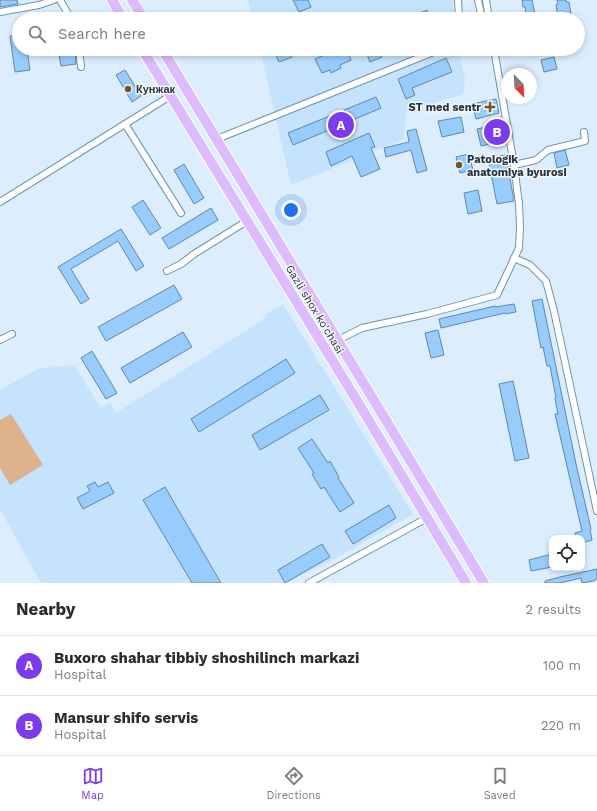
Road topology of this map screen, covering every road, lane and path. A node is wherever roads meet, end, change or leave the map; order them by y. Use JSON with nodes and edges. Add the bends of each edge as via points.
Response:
{"nodes":[{"id":1,"x":54,"y":0,"type":"edge"},
{"id":2,"x":60,"y":0,"type":"edge"},
{"id":3,"x":112,"y":0,"type":"edge"},
{"id":4,"x":132,"y":0,"type":"edge"},
{"id":5,"x":458,"y":0,"type":"edge"},
{"id":6,"x":478,"y":0,"type":"edge"},
{"id":7,"x":486,"y":0,"type":"edge"},
{"id":8,"x":0,"y":12,"type":"edge"},
{"id":9,"x":67,"y":12,"type":"edge"},
{"id":10,"x":119,"y":12,"type":"edge"},
{"id":11,"x":140,"y":12,"type":"edge"},
{"id":12,"x":459,"y":12,"type":"edge"},
{"id":13,"x":481,"y":12,"type":"edge"},
{"id":14,"x":489,"y":12,"type":"edge"},
{"id":15,"x":80,"y":56,"type":"edge"},
{"id":16,"x":146,"y":56,"type":"edge"},
{"id":17,"x":166,"y":56,"type":"edge"},
{"id":18,"x":424,"y":56,"type":"edge"},
{"id":19,"x":495,"y":56,"type":"edge"},
{"id":20,"x":81,"y":67,"type":"dead end"},
{"id":21,"x":170,"y":96,"type":"junction"},
{"id":22,"x":125,"y":124,"type":"junction"},
{"id":23,"x":584,"y":132,"type":"dead end"},
{"id":24,"x":217,"y":139,"type":"junction"},
{"id":25,"x":514,"y":165,"type":"junction"},
{"id":26,"x":0,"y":202,"type":"edge"},
{"id":27,"x":181,"y":213,"type":"dead end"},
{"id":28,"x":247,"y":221,"type":"junction"},
{"id":29,"x":514,"y":258,"type":"junction"},
{"id":30,"x":167,"y":271,"type":"dead end"},
{"id":31,"x":12,"y":334,"type":"dead end"},
{"id":32,"x":0,"y":340,"type":"edge"},
{"id":33,"x":338,"y":340,"type":"junction"},
{"id":34,"x":597,"y":511,"type":"edge"},
{"id":35,"x":427,"y":518,"type":"junction"},
{"id":36,"x":309,"y":583,"type":"edge"},
{"id":37,"x":466,"y":583,"type":"edge"},
{"id":38,"x":484,"y":583,"type":"edge"}],
"edges":[{"from":1,"to":8,"type":"street"},
{"from":2,"to":9,"type":"street"},
{"from":3,"to":10,"type":"highway"},
{"from":4,"to":11,"type":"highway"},
{"from":5,"to":12,"type":"street"},
{"from":6,"to":13,"type":"street"},
{"from":7,"to":14,"type":"street"},
{"from":15,"to":20,"type":"street"},
{"from":16,"to":21,"type":"highway","name":"Gazli shox ko'chasi"},
{"from":17,"to":24,"type":"highway","name":"Gazli shox ko'chasi"},
{"from":18,"to":24,"type":"street"},
{"from":19,"to":25,"type":"street"},
{"from":21,"to":22,"type":"street"},
{"from":21,"to":28,"type":"highway","name":"Gazli shox ko'chasi"},
{"from":22,"to":26,"type":"street"},
{"from":22,"to":27,"type":"street"},
{"from":23,"to":25,"type":"street","via":[[585,141],[548,150],[536,160]]},
{"from":24,"to":33,"type":"highway","name":"Gazli shox ko'chasi"},
{"from":25,"to":29,"type":"street","via":[[520,227],[519,248]]},
{"from":28,"to":30,"type":"street"},
{"from":28,"to":35,"type":"highway","name":"Gazli shox ko'chasi"},
{"from":29,"to":33,"type":"street","via":[[497,295],[362,328]]},
{"from":29,"to":34,"type":"street","via":[[530,265],[546,281]]},
{"from":31,"to":32,"type":"street"},
{"from":33,"to":38,"type":"highway","name":"Gazli shox ko'chasi"},
{"from":35,"to":36,"type":"street"},
{"from":35,"to":37,"type":"highway","name":"Gazli shox ko'chasi"}]}
